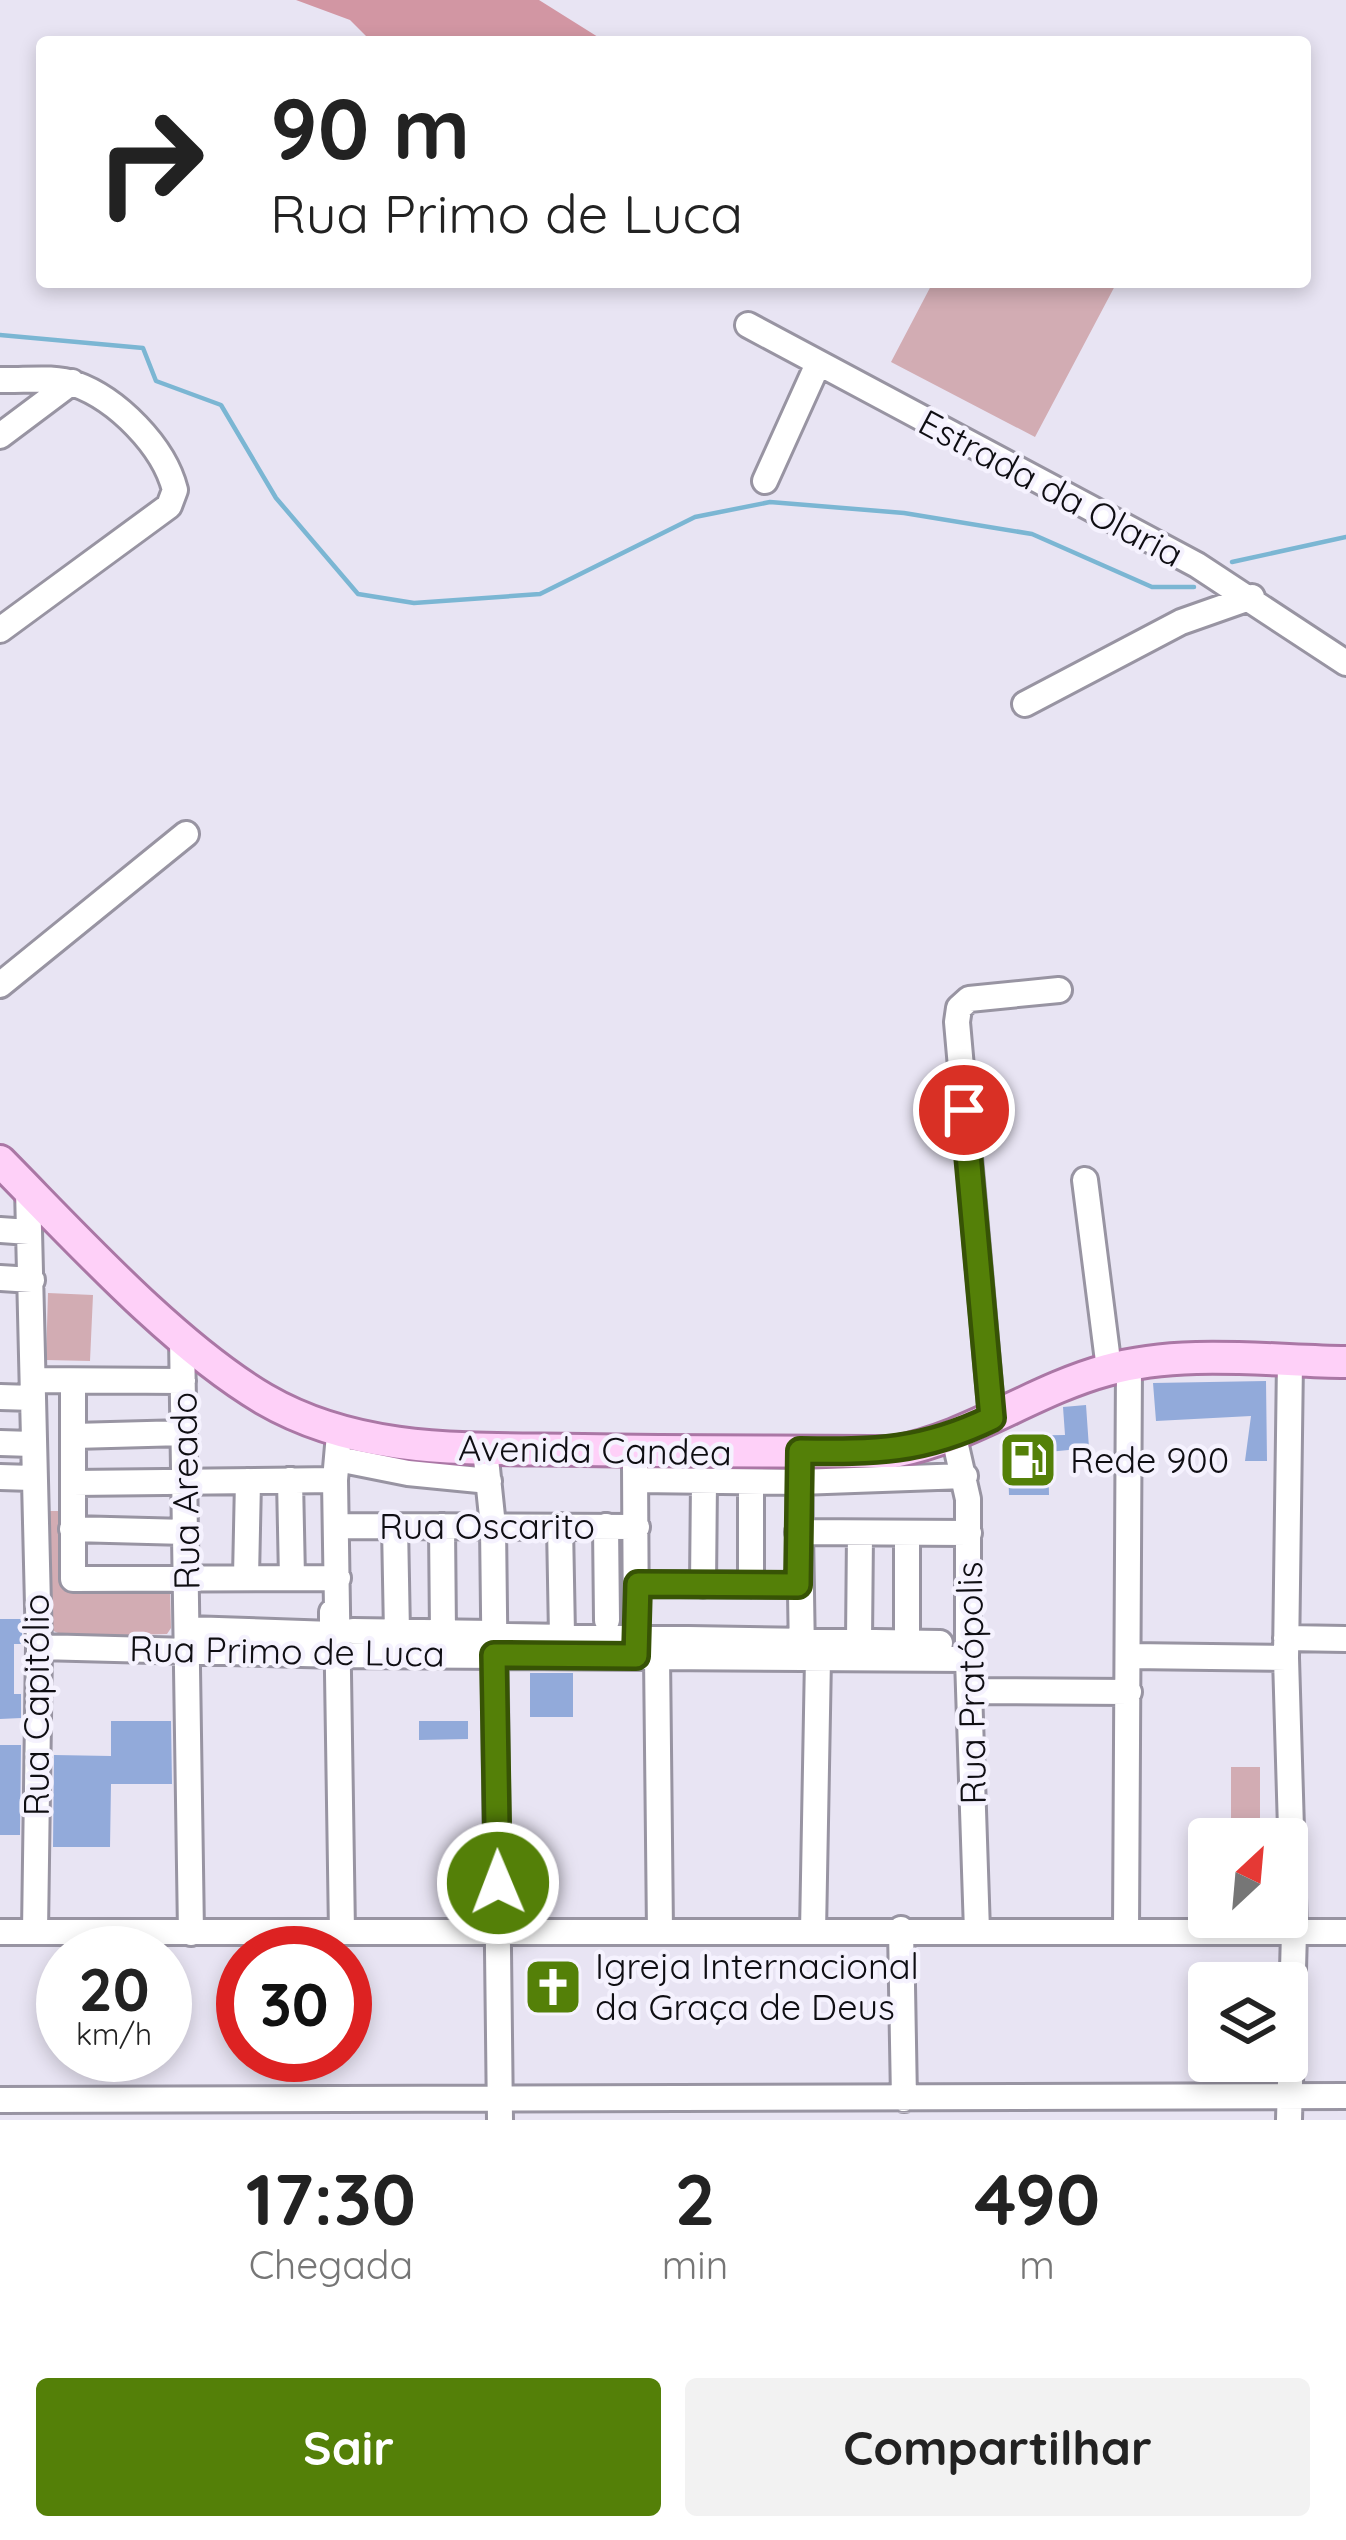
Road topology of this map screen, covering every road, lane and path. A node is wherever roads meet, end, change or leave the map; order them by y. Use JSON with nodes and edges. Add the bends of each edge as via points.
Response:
{"nodes":[{"id":1,"x":748,"y":325,"type":"dead end"},
{"id":2,"x":817,"y":366,"type":"junction"},
{"id":3,"x":0,"y":380,"type":"edge"},
{"id":4,"x":72,"y":382,"type":"junction"},
{"id":5,"x":0,"y":436,"type":"edge"},
{"id":6,"x":765,"y":481,"type":"dead end"},
{"id":7,"x":1252,"y":597,"type":"junction"},
{"id":8,"x":0,"y":630,"type":"edge"},
{"id":9,"x":1346,"y":663,"type":"edge"},
{"id":10,"x":1025,"y":704,"type":"dead end"},
{"id":11,"x":186,"y":834,"type":"dead end"},
{"id":12,"x":0,"y":985,"type":"edge"},
{"id":13,"x":1059,"y":990,"type":"dead end"},
{"id":14,"x":0,"y":1161,"type":"edge"},
{"id":15,"x":1085,"y":1180,"type":"dead end"},
{"id":16,"x":28,"y":1189,"type":"junction"},
{"id":17,"x":0,"y":1231,"type":"edge"},
{"id":18,"x":29,"y":1232,"type":"junction"},
{"id":19,"x":0,"y":1278,"type":"edge"},
{"id":20,"x":32,"y":1280,"type":"junction"},
{"id":21,"x":182,"y":1337,"type":"junction"},
{"id":22,"x":1290,"y":1361,"type":"junction"},
{"id":23,"x":1346,"y":1362,"type":"edge"},
{"id":24,"x":1119,"y":1368,"type":"junction"},
{"id":25,"x":183,"y":1381,"type":"junction"},
{"id":26,"x":73,"y":1383,"type":"junction"},
{"id":27,"x":33,"y":1389,"type":"junction"},
{"id":28,"x":0,"y":1397,"type":"edge"},
{"id":29,"x":992,"y":1418,"type":"junction"},
{"id":30,"x":184,"y":1433,"type":"junction"},
{"id":31,"x":74,"y":1436,"type":"junction"},
{"id":32,"x":954,"y":1437,"type":"junction"},
{"id":33,"x":0,"y":1443,"type":"edge"},
{"id":34,"x":32,"y":1444,"type":"junction"},
{"id":35,"x":485,"y":1449,"type":"junction"},
{"id":36,"x":337,"y":1458,"type":"junction"},
{"id":37,"x":635,"y":1465,"type":"junction"},
{"id":38,"x":799,"y":1467,"type":"junction"},
{"id":39,"x":965,"y":1476,"type":"junction"},
{"id":40,"x":0,"y":1477,"type":"edge"},
{"id":41,"x":32,"y":1478,"type":"junction"},
{"id":42,"x":290,"y":1480,"type":"junction"},
{"id":43,"x":186,"y":1481,"type":"junction"},
{"id":44,"x":248,"y":1481,"type":"junction"},
{"id":45,"x":489,"y":1481,"type":"junction"},
{"id":46,"x":704,"y":1481,"type":"junction"},
{"id":47,"x":751,"y":1481,"type":"junction"},
{"id":48,"x":73,"y":1483,"type":"junction"},
{"id":49,"x":338,"y":1526,"type":"junction"},
{"id":50,"x":395,"y":1526,"type":"junction"},
{"id":51,"x":442,"y":1526,"type":"junction"},
{"id":52,"x":493,"y":1526,"type":"junction"},
{"id":53,"x":560,"y":1526,"type":"junction"},
{"id":54,"x":606,"y":1526,"type":"junction"},
{"id":55,"x":637,"y":1527,"type":"junction"},
{"id":56,"x":73,"y":1529,"type":"junction"},
{"id":57,"x":185,"y":1532,"type":"junction"},
{"id":58,"x":798,"y":1532,"type":"junction"},
{"id":59,"x":860,"y":1533,"type":"junction"},
{"id":60,"x":969,"y":1533,"type":"junction"},
{"id":61,"x":907,"y":1534,"type":"junction"},
{"id":62,"x":246,"y":1577,"type":"junction"},
{"id":63,"x":292,"y":1578,"type":"junction"},
{"id":64,"x":334,"y":1578,"type":"junction"},
{"id":65,"x":187,"y":1579,"type":"junction"},
{"id":66,"x":638,"y":1584,"type":"junction"},
{"id":67,"x":751,"y":1585,"type":"junction"},
{"id":68,"x":798,"y":1585,"type":"junction"},
{"id":69,"x":703,"y":1586,"type":"junction"},
{"id":70,"x":607,"y":1620,"type":"dead end"},
{"id":71,"x":397,"y":1633,"type":"junction"},
{"id":72,"x":443,"y":1634,"type":"junction"},
{"id":73,"x":562,"y":1635,"type":"junction"},
{"id":74,"x":188,"y":1639,"type":"junction"},
{"id":75,"x":1346,"y":1639,"type":"edge"},
{"id":76,"x":341,"y":1640,"type":"junction"},
{"id":77,"x":859,"y":1641,"type":"junction"},
{"id":78,"x":497,"y":1642,"type":"junction"},
{"id":79,"x":907,"y":1642,"type":"junction"},
{"id":80,"x":940,"y":1643,"type":"dead end"},
{"id":81,"x":39,"y":1647,"type":"junction"},
{"id":82,"x":1286,"y":1648,"type":"junction"},
{"id":83,"x":643,"y":1650,"type":"junction"},
{"id":84,"x":807,"y":1652,"type":"junction"},
{"id":85,"x":1130,"y":1656,"type":"junction"},
{"id":86,"x":968,"y":1659,"type":"junction"},
{"id":87,"x":969,"y":1691,"type":"junction"},
{"id":88,"x":1129,"y":1693,"type":"junction"},
{"id":89,"x":1291,"y":1818,"type":"edge"},
{"id":90,"x":191,"y":1926,"type":"edge"},
{"id":91,"x":342,"y":1926,"type":"edge"},
{"id":92,"x":498,"y":1929,"type":"junction"},
{"id":93,"x":901,"y":1929,"type":"junction"},
{"id":94,"x":977,"y":1930,"type":"junction"},
{"id":95,"x":372,"y":1931,"type":"edge"},
{"id":96,"x":35,"y":1932,"type":"joint"},
{"id":97,"x":660,"y":1932,"type":"junction"},
{"id":98,"x":813,"y":1932,"type":"junction"},
{"id":99,"x":1126,"y":1932,"type":"junction"},
{"id":100,"x":1188,"y":1932,"type":"edge"},
{"id":101,"x":1308,"y":1932,"type":"edge"},
{"id":102,"x":1346,"y":1932,"type":"edge"},
{"id":103,"x":0,"y":1933,"type":"edge"},
{"id":104,"x":1294,"y":1938,"type":"edge"},
{"id":105,"x":103,"y":2082,"type":"edge"},
{"id":106,"x":1346,"y":2096,"type":"edge"},
{"id":107,"x":101,"y":2099,"type":"junction"},
{"id":108,"x":904,"y":2099,"type":"junction"},
{"id":109,"x":0,"y":2100,"type":"edge"},
{"id":110,"x":1290,"y":2108,"type":"edge"},
{"id":111,"x":500,"y":2109,"type":"edge"}],
"edges":[{"from":1,"to":2,"type":"street","name":"Estrada da Olaria"},
{"from":2,"to":6,"type":"street"},
{"from":2,"to":7,"type":"street","name":"Estrada da Olaria"},
{"from":3,"to":4,"type":"street"},
{"from":4,"to":5,"type":"street"},
{"from":4,"to":8,"type":"street","via":[[111,402],[135,427],[172,477],[174,497]]},
{"from":7,"to":9,"type":"street","name":"Estrada da Olaria"},
{"from":7,"to":10,"type":"street","via":[[1181,622]]},
{"from":11,"to":12,"type":"street"},
{"from":13,"to":29,"type":"street","via":[[969,998],[956,1022]]},
{"from":14,"to":16,"type":"main road","name":"Avenida Candea"},
{"from":15,"to":24,"type":"street"},
{"from":16,"to":18,"type":"street","name":"Rua Capitólio"},
{"from":16,"to":21,"type":"main road","name":"Avenida Candea"},
{"from":17,"to":18,"type":"street"},
{"from":18,"to":20,"type":"street","name":"Rua Capitólio"},
{"from":19,"to":20,"type":"street"},
{"from":20,"to":27,"type":"street","name":"Rua Capitólio"},
{"from":21,"to":25,"type":"street","name":"Rua Areado"},
{"from":21,"to":36,"type":"main road","name":"Avenida Candea"},
{"from":22,"to":23,"type":"main road","name":"Avenida Candea"},
{"from":22,"to":24,"type":"main road","name":"Avenida Candea"},
{"from":22,"to":82,"type":"street"},
{"from":24,"to":29,"type":"main road","name":"Avenida Candea"},
{"from":24,"to":85,"type":"street"},
{"from":25,"to":26,"type":"street"},
{"from":25,"to":30,"type":"street","name":"Rua Areado"},
{"from":26,"to":27,"type":"street"},
{"from":26,"to":31,"type":"street","name":"Rua Capitólio"},
{"from":27,"to":28,"type":"street"},
{"from":27,"to":34,"type":"street","name":"Rua Capitólio"},
{"from":29,"to":32,"type":"main road","name":"Avenida Candea"},
{"from":30,"to":31,"type":"street"},
{"from":30,"to":43,"type":"street","name":"Rua Areado"},
{"from":31,"to":48,"type":"street","name":"Rua Capitólio"},
{"from":32,"to":38,"type":"main road","name":"Avenida Candea"},
{"from":32,"to":39,"type":"street","name":"Rua Pratópolis"},
{"from":33,"to":34,"type":"street"},
{"from":34,"to":41,"type":"street","name":"Rua Capitólio"},
{"from":35,"to":36,"type":"main road","name":"Avenida Candea"},
{"from":35,"to":37,"type":"main road","name":"Avenida Candea"},
{"from":35,"to":45,"type":"street"},
{"from":36,"to":42,"type":"street"},
{"from":36,"to":45,"type":"street"},
{"from":36,"to":49,"type":"street"},
{"from":37,"to":38,"type":"main road","name":"Avenida Candea"},
{"from":37,"to":46,"type":"street"},
{"from":37,"to":55,"type":"street"},
{"from":38,"to":39,"type":"street"},
{"from":38,"to":47,"type":"street"},
{"from":38,"to":58,"type":"street"},
{"from":39,"to":60,"type":"street","name":"Rua Pratópolis"},
{"from":40,"to":41,"type":"street"},
{"from":41,"to":81,"type":"street","name":"Rua Capitólio"},
{"from":42,"to":44,"type":"street"},
{"from":42,"to":63,"type":"street"},
{"from":43,"to":44,"type":"street"},
{"from":43,"to":48,"type":"street"},
{"from":43,"to":57,"type":"street","name":"Rua Areado"},
{"from":44,"to":62,"type":"street"},
{"from":45,"to":52,"type":"street"},
{"from":46,"to":47,"type":"street"},
{"from":46,"to":69,"type":"street"},
{"from":47,"to":67,"type":"street"},
{"from":48,"to":56,"type":"street","name":"Rua Capitólio"},
{"from":49,"to":50,"type":"street","name":"Rua Oscarito"},
{"from":49,"to":64,"type":"street"},
{"from":50,"to":51,"type":"street","name":"Rua Oscarito"},
{"from":50,"to":71,"type":"street"},
{"from":51,"to":52,"type":"street","name":"Rua Oscarito"},
{"from":51,"to":72,"type":"street"},
{"from":52,"to":53,"type":"street","name":"Rua Oscarito"},
{"from":52,"to":78,"type":"street"},
{"from":53,"to":54,"type":"street","name":"Rua Oscarito"},
{"from":53,"to":73,"type":"street"},
{"from":54,"to":55,"type":"street","name":"Rua Oscarito"},
{"from":54,"to":70,"type":"street"},
{"from":55,"to":66,"type":"street"},
{"from":56,"to":57,"type":"street"},
{"from":56,"to":65,"type":"street","name":"Rua Capitólio","via":[[73,1579]]},
{"from":57,"to":65,"type":"street","name":"Rua Areado"},
{"from":58,"to":59,"type":"street"},
{"from":58,"to":68,"type":"street"},
{"from":59,"to":61,"type":"street"},
{"from":59,"to":77,"type":"street"},
{"from":60,"to":61,"type":"street"},
{"from":60,"to":86,"type":"street","name":"Rua Pratópolis"},
{"from":61,"to":79,"type":"street"},
{"from":62,"to":63,"type":"street"},
{"from":62,"to":65,"type":"street"},
{"from":63,"to":64,"type":"street"},
{"from":64,"to":76,"type":"street"},
{"from":65,"to":74,"type":"street","name":"Rua Areado"},
{"from":66,"to":69,"type":"street"},
{"from":66,"to":83,"type":"street"},
{"from":67,"to":68,"type":"street"},
{"from":67,"to":69,"type":"street"},
{"from":68,"to":84,"type":"street"},
{"from":71,"to":72,"type":"street"},
{"from":71,"to":76,"type":"street"},
{"from":72,"to":78,"type":"street"},
{"from":73,"to":78,"type":"street"},
{"from":73,"to":83,"type":"street"},
{"from":74,"to":76,"type":"street","name":"Rua Primo de Luca"},
{"from":74,"to":81,"type":"street","name":"Rua Primo de Luca"},
{"from":74,"to":90,"type":"street","name":"Rua Areado"},
{"from":75,"to":82,"type":"street"},
{"from":76,"to":78,"type":"street","name":"Rua Primo de Luca"},
{"from":76,"to":91,"type":"street"},
{"from":77,"to":79,"type":"street"},
{"from":77,"to":84,"type":"street"},
{"from":78,"to":83,"type":"street","name":"Rua Primo de Luca"},
{"from":78,"to":92,"type":"street"},
{"from":79,"to":80,"type":"street"},
{"from":81,"to":96,"type":"street","name":"Rua Capitólio"},
{"from":82,"to":85,"type":"street"},
{"from":82,"to":89,"type":"street"},
{"from":83,"to":84,"type":"street","name":"Rua Primo de Luca"},
{"from":83,"to":97,"type":"street"},
{"from":84,"to":86,"type":"street","name":"Rua Primo de Luca"},
{"from":84,"to":98,"type":"street"},
{"from":85,"to":88,"type":"street"},
{"from":86,"to":87,"type":"street","name":"Rua Pratópolis"},
{"from":87,"to":88,"type":"street"},
{"from":87,"to":94,"type":"street","name":"Rua Pratópolis"},
{"from":88,"to":99,"type":"street"},
{"from":92,"to":95,"type":"street"},
{"from":92,"to":97,"type":"street"},
{"from":92,"to":111,"type":"street"},
{"from":93,"to":94,"type":"street"},
{"from":93,"to":98,"type":"street"},
{"from":93,"to":108,"type":"street"},
{"from":94,"to":99,"type":"street"},
{"from":96,"to":103,"type":"street"},
{"from":97,"to":98,"type":"street"},
{"from":99,"to":100,"type":"street"},
{"from":101,"to":102,"type":"street"},
{"from":104,"to":110,"type":"street"},
{"from":105,"to":107,"type":"path"},
{"from":106,"to":110,"type":"street"},
{"from":107,"to":109,"type":"street"},
{"from":107,"to":111,"type":"street"},
{"from":108,"to":110,"type":"street"},
{"from":108,"to":111,"type":"street"}]}
